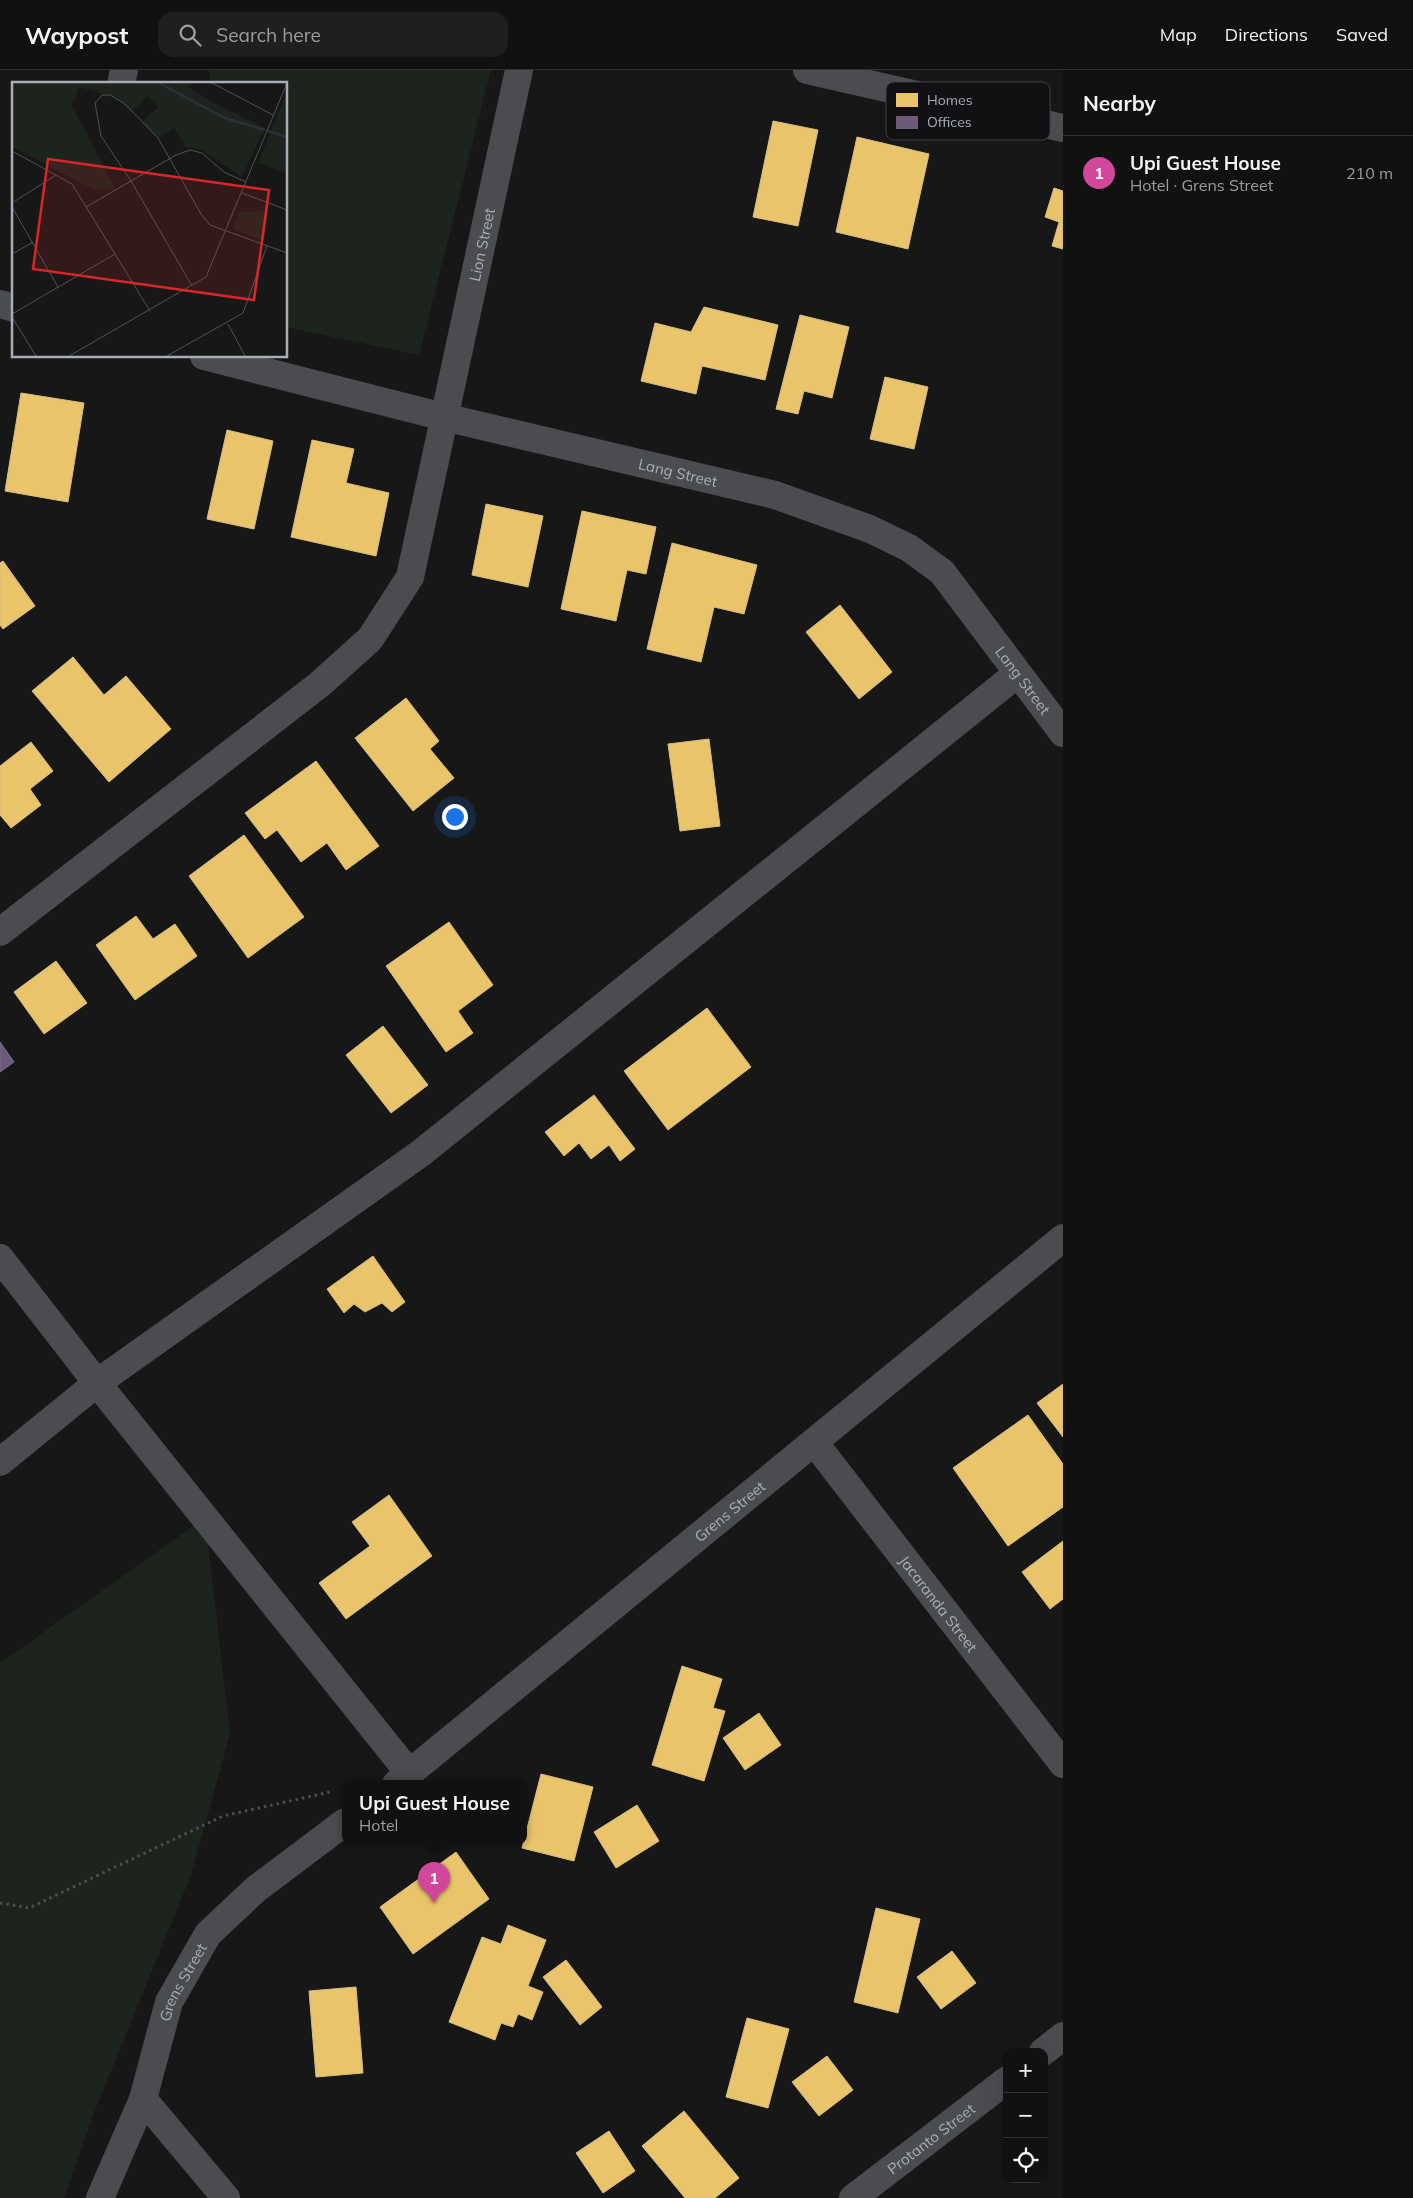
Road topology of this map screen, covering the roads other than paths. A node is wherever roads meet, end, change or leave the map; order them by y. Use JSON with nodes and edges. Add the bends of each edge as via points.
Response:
{"nodes":[{"id":1,"x":519,"y":70,"type":"edge"},
{"id":2,"x":807,"y":70,"type":"edge"},
{"id":3,"x":886,"y":88,"type":"edge"},
{"id":4,"x":1050,"y":125,"type":"edge"},
{"id":5,"x":1063,"y":128,"type":"edge"},
{"id":6,"x":212,"y":358,"type":"edge"},
{"id":7,"x":444,"y":417,"type":"junction"},
{"id":8,"x":1017,"y":674,"type":"junction"},
{"id":9,"x":1063,"y":733,"type":"edge"},
{"id":10,"x":0,"y":932,"type":"edge"},
{"id":11,"x":1063,"y":1238,"type":"edge"},
{"id":12,"x":0,"y":1258,"type":"edge"},
{"id":13,"x":97,"y":1383,"type":"junction"},
{"id":14,"x":814,"y":1442,"type":"junction"},
{"id":15,"x":0,"y":1462,"type":"edge"},
{"id":16,"x":1063,"y":1764,"type":"edge"},
{"id":17,"x":403,"y":1779,"type":"edge"},
{"id":18,"x":342,"y":1824,"type":"edge"},
{"id":19,"x":1063,"y":2036,"type":"edge"},
{"id":20,"x":1048,"y":2048,"type":"edge"},
{"id":21,"x":1003,"y":2083,"type":"edge"},
{"id":22,"x":143,"y":2098,"type":"junction"},
{"id":23,"x":100,"y":2198,"type":"edge"},
{"id":24,"x":226,"y":2198,"type":"edge"},
{"id":25,"x":853,"y":2198,"type":"edge"}],
"edges":[{"from":1,"to":7,"type":"street","name":"Lion Street"},
{"from":2,"to":3,"type":"street"},
{"from":4,"to":5,"type":"street"},
{"from":6,"to":7,"type":"street","name":"Lang Street"},
{"from":7,"to":8,"type":"street","name":"Lang Street","via":[[775,495],[870,529],[909,548],[942,572]]},
{"from":7,"to":10,"type":"street","name":"Lion Street","via":[[410,577],[370,639],[320,684]]},
{"from":8,"to":9,"type":"street","name":"Lang Street"},
{"from":8,"to":13,"type":"street","via":[[421,1153]]},
{"from":11,"to":14,"type":"street","name":"Grens Street"},
{"from":12,"to":13,"type":"street"},
{"from":13,"to":15,"type":"street"},
{"from":13,"to":17,"type":"street"},
{"from":14,"to":16,"type":"street","name":"Jacaranda Street"},
{"from":14,"to":17,"type":"street","name":"Grens Street"},
{"from":18,"to":22,"type":"street","name":"Grens Street","via":[[256,1889],[208,1934],[168,2002]]},
{"from":19,"to":20,"type":"street"},
{"from":21,"to":25,"type":"street","name":"Protanto Street"},
{"from":22,"to":23,"type":"street","name":"Grens Street"},
{"from":22,"to":24,"type":"street"}]}
